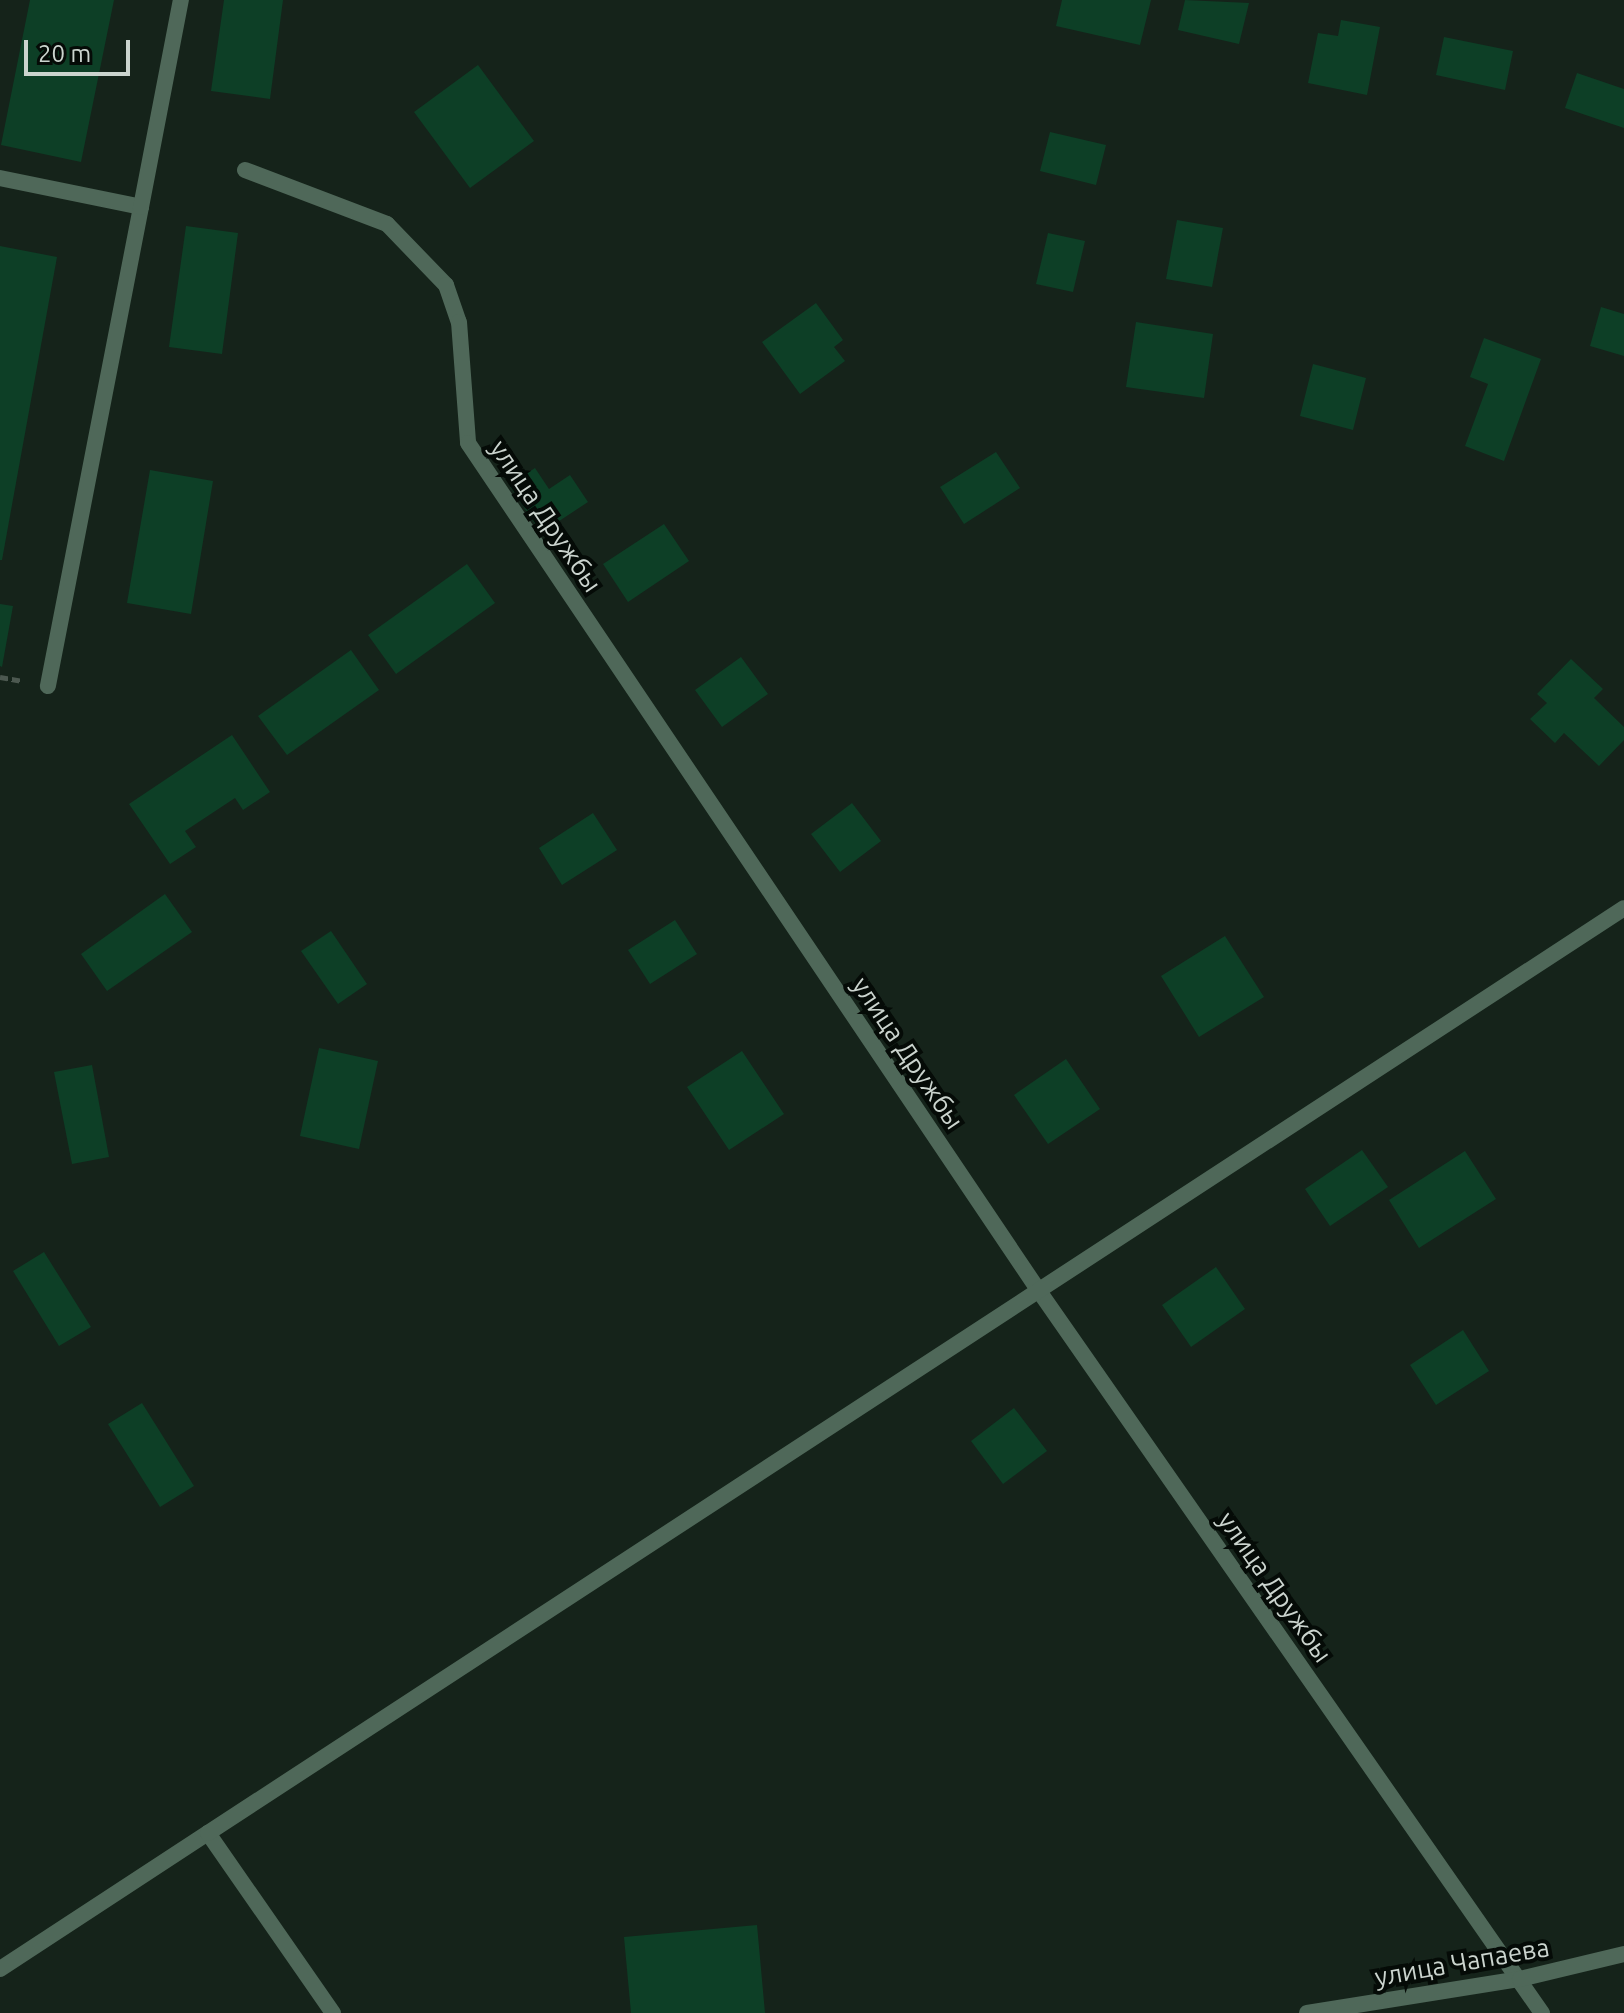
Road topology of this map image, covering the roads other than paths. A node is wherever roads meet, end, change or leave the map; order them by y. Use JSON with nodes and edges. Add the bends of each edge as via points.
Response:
{"nodes":[{"id":1,"x":181,"y":0,"type":"edge"},
{"id":2,"x":245,"y":170,"type":"dead end"},
{"id":3,"x":0,"y":178,"type":"edge"},
{"id":4,"x":141,"y":207,"type":"junction"},
{"id":5,"x":48,"y":686,"type":"dead end"},
{"id":6,"x":1624,"y":908,"type":"edge"},
{"id":7,"x":1039,"y":1291,"type":"junction"},
{"id":8,"x":208,"y":1833,"type":"junction"},
{"id":9,"x":1624,"y":1954,"type":"edge"},
{"id":10,"x":0,"y":1969,"type":"edge"},
{"id":11,"x":1520,"y":1979,"type":"junction"},
{"id":12,"x":333,"y":2013,"type":"edge"},
{"id":13,"x":1307,"y":2013,"type":"edge"},
{"id":14,"x":1542,"y":2013,"type":"edge"}],
"edges":[{"from":1,"to":4,"type":"street"},
{"from":2,"to":7,"type":"street","name":"улица Дружбы","via":[[387,224],[446,285],[459,322],[468,443]]},
{"from":3,"to":4,"type":"street"},
{"from":4,"to":5,"type":"street"},
{"from":6,"to":7,"type":"street"},
{"from":7,"to":8,"type":"street"},
{"from":7,"to":11,"type":"street","name":"улица Дружбы"},
{"from":8,"to":10,"type":"street"},
{"from":8,"to":12,"type":"street"},
{"from":9,"to":11,"type":"street","name":"улица Чапаева"},
{"from":11,"to":13,"type":"street","name":"улица Чапаева"},
{"from":11,"to":14,"type":"street","name":"улица Дружбы"}]}
